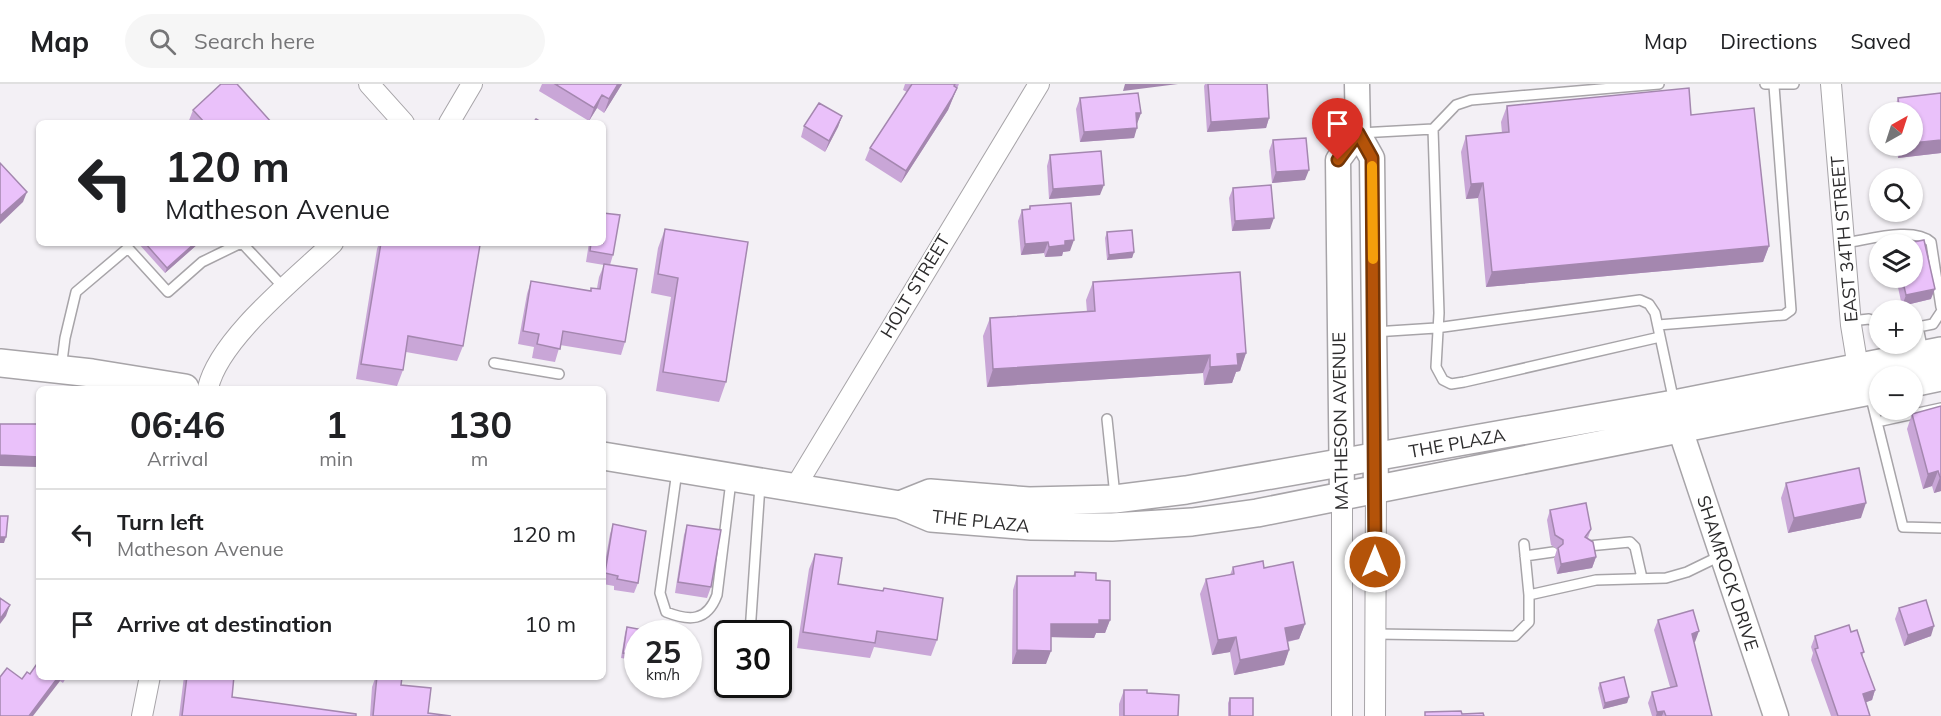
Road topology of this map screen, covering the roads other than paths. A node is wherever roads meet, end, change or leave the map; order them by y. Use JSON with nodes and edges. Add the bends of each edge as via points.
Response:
{"nodes":[{"id":1,"x":369,"y":84,"type":"edge"},
{"id":2,"x":472,"y":84,"type":"edge"},
{"id":3,"x":1039,"y":84,"type":"edge"},
{"id":4,"x":1357,"y":84,"type":"edge"},
{"id":5,"x":1659,"y":84,"type":"edge"},
{"id":6,"x":1794,"y":84,"type":"edge"},
{"id":7,"x":1831,"y":84,"type":"edge"},
{"id":8,"x":1769,"y":85,"type":"edge"},
{"id":9,"x":401,"y":120,"type":"edge"},
{"id":10,"x":451,"y":120,"type":"edge"},
{"id":11,"x":1432,"y":129,"type":"junction"},
{"id":12,"x":1358,"y":133,"type":"junction"},
{"id":13,"x":1844,"y":243,"type":"junction"},
{"id":14,"x":125,"y":246,"type":"edge"},
{"id":15,"x":127,"y":246,"type":"edge"},
{"id":16,"x":236,"y":246,"type":"edge"},
{"id":17,"x":245,"y":246,"type":"edge"},
{"id":18,"x":330,"y":246,"type":"edge"},
{"id":19,"x":150,"y":257,"type":"edge"},
{"id":20,"x":143,"y":265,"type":"junction"},
{"id":21,"x":285,"y":289,"type":"junction"},
{"id":22,"x":1941,"y":310,"type":"edge"},
{"id":23,"x":1869,"y":319,"type":"edge"},
{"id":24,"x":1851,"y":321,"type":"junction"},
{"id":25,"x":1658,"y":325,"type":"junction"},
{"id":26,"x":1923,"y":326,"type":"edge"},
{"id":27,"x":1436,"y":328,"type":"junction"},
{"id":28,"x":1374,"y":332,"type":"junction"},
{"id":29,"x":1660,"y":337,"type":"junction"},
{"id":30,"x":1923,"y":339,"type":"edge"},
{"id":31,"x":1932,"y":353,"type":"edge"},
{"id":32,"x":0,"y":363,"type":"edge"},
{"id":33,"x":494,"y":363,"type":"dead end"},
{"id":34,"x":60,"y":369,"type":"junction"},
{"id":35,"x":559,"y":374,"type":"dead end"},
{"id":36,"x":1941,"y":377,"type":"edge"},
{"id":37,"x":1923,"y":381,"type":"edge"},
{"id":38,"x":1868,"y":385,"type":"edge"},
{"id":39,"x":172,"y":386,"type":"edge"},
{"id":40,"x":209,"y":386,"type":"edge"},
{"id":41,"x":1941,"y":408,"type":"edge"},
{"id":42,"x":1677,"y":417,"type":"junction"},
{"id":43,"x":1107,"y":419,"type":"dead end"},
{"id":44,"x":1877,"y":422,"type":"junction"},
{"id":45,"x":606,"y":457,"type":"edge"},
{"id":46,"x":1375,"y":458,"type":"junction"},
{"id":47,"x":1341,"y":464,"type":"junction"},
{"id":48,"x":677,"y":469,"type":"junction"},
{"id":49,"x":732,"y":478,"type":"junction"},
{"id":50,"x":761,"y":483,"type":"junction"},
{"id":51,"x":794,"y":489,"type":"junction"},
{"id":52,"x":1376,"y":490,"type":"junction"},
{"id":53,"x":1342,"y":496,"type":"junction"},
{"id":54,"x":1115,"y":499,"type":"junction"},
{"id":55,"x":900,"y":505,"type":"junction"},
{"id":56,"x":1941,"y":528,"type":"edge"},
{"id":57,"x":1524,"y":544,"type":"dead end"},
{"id":58,"x":1588,"y":546,"type":"edge"},
{"id":59,"x":1553,"y":552,"type":"dead end"},
{"id":60,"x":1526,"y":556,"type":"junction"},
{"id":61,"x":1722,"y":556,"type":"junction"},
{"id":62,"x":1642,"y":579,"type":"junction"},
{"id":63,"x":1529,"y":595,"type":"junction"},
{"id":64,"x":751,"y":620,"type":"edge"},
{"id":65,"x":1375,"y":634,"type":"junction"},
{"id":66,"x":149,"y":680,"type":"edge"},
{"id":67,"x":142,"y":716,"type":"edge"},
{"id":68,"x":1342,"y":716,"type":"edge"},
{"id":69,"x":1375,"y":716,"type":"edge"},
{"id":70,"x":1776,"y":716,"type":"edge"}],
"edges":[{"from":1,"to":9,"type":"street"},
{"from":2,"to":10,"type":"street"},
{"from":3,"to":51,"type":"street","name":"HOLT STREET"},
{"from":4,"to":12,"type":"street","name":"MATHESON AVENUE"},
{"from":5,"to":11,"type":"lane","via":[[1471,100],[1456,105]]},
{"from":6,"to":8,"type":"lane"},
{"from":7,"to":13,"type":"street","name":"EAST 34TH STREET"},
{"from":8,"to":25,"type":"lane","via":[[1791,310],[1784,315]]},
{"from":11,"to":12,"type":"lane"},
{"from":11,"to":27,"type":"lane","via":[[1439,313]]},
{"from":12,"to":28,"type":"street","name":"MATHESON AVENUE","via":[[1372,158]]},
{"from":12,"to":47,"type":"street","name":"MATHESON AVENUE","via":[[1338,160]]},
{"from":13,"to":22,"type":"lane","via":[[1912,233],[1924,236],[1931,242]]},
{"from":13,"to":24,"type":"street","name":"EAST 34TH STREET"},
{"from":14,"to":34,"type":"lane","via":[[76,292]]},
{"from":15,"to":20,"type":"lane"},
{"from":16,"to":20,"type":"lane","via":[[202,262],[168,292]]},
{"from":17,"to":21,"type":"lane"},
{"from":18,"to":21,"type":"street"},
{"from":19,"to":20,"type":"lane"},
{"from":21,"to":40,"type":"street","via":[[235,338],[219,359]]},
{"from":22,"to":26,"type":"lane","via":[[1934,324]]},
{"from":23,"to":24,"type":"lane"},
{"from":24,"to":38,"type":"street","name":"EAST 34TH STREET"},
{"from":25,"to":27,"type":"lane","via":[[1649,304],[1640,300]]},
{"from":25,"to":29,"type":"lane"},
{"from":27,"to":28,"type":"lane"},
{"from":27,"to":29,"type":"lane","via":[[1436,367],[1443,380],[1451,384]]},
{"from":28,"to":46,"type":"street","name":"MATHESON AVENUE"},
{"from":29,"to":42,"type":"lane"},
{"from":30,"to":31,"type":"lane"},
{"from":31,"to":38,"type":"main road","name":"THE PLAZA"},
{"from":32,"to":34,"type":"main road"},
{"from":33,"to":35,"type":"lane"},
{"from":34,"to":39,"type":"main road"},
{"from":36,"to":37,"type":"main road"},
{"from":38,"to":42,"type":"main road","name":"THE PLAZA"},
{"from":38,"to":44,"type":"lane"},
{"from":41,"to":44,"type":"lane"},
{"from":42,"to":46,"type":"main road","name":"THE PLAZA"},
{"from":42,"to":52,"type":"main road","name":"THE PLAZA"},
{"from":42,"to":61,"type":"street","name":"SHAMROCK DRIVE"},
{"from":43,"to":54,"type":"lane"},
{"from":44,"to":56,"type":"lane","via":[[1903,527]]},
{"from":45,"to":48,"type":"main road","name":"THE PLAZA"},
{"from":46,"to":47,"type":"main road","name":"THE PLAZA"},
{"from":46,"to":52,"type":"street","name":"MATHESON AVENUE"},
{"from":47,"to":53,"type":"street","name":"MATHESON AVENUE"},
{"from":47,"to":54,"type":"main road","name":"THE PLAZA"},
{"from":48,"to":49,"type":"main road","name":"THE PLAZA"},
{"from":48,"to":49,"type":"lane","via":[[660,593],[666,612],[686,620],[704,614],[717,595]]},
{"from":49,"to":50,"type":"main road","name":"THE PLAZA"},
{"from":50,"to":51,"type":"main road","name":"THE PLAZA"},
{"from":50,"to":64,"type":"lane"},
{"from":51,"to":55,"type":"main road","name":"THE PLAZA"},
{"from":52,"to":53,"type":"main road","name":"THE PLAZA"},
{"from":52,"to":65,"type":"street","name":"MATHESON AVENUE"},
{"from":53,"to":55,"type":"main road","name":"THE PLAZA","via":[[1192,522],[1112,527],[1031,526],[931,518]]},
{"from":53,"to":68,"type":"street","name":"MATHESON AVENUE"},
{"from":54,"to":55,"type":"main road","name":"THE PLAZA","via":[[1029,501],[930,493]]},
{"from":57,"to":60,"type":"lane"},
{"from":58,"to":62,"type":"lane","via":[[1630,542],[1635,547]]},
{"from":59,"to":60,"type":"lane"},
{"from":60,"to":63,"type":"lane"},
{"from":61,"to":62,"type":"lane","via":[[1687,572]]},
{"from":61,"to":70,"type":"street","name":"SHAMROCK DRIVE"},
{"from":62,"to":63,"type":"lane","via":[[1596,580]]},
{"from":63,"to":65,"type":"lane","via":[[1529,622],[1515,636]]},
{"from":65,"to":69,"type":"street","name":"MATHESON AVENUE"},
{"from":66,"to":67,"type":"street"}]}
